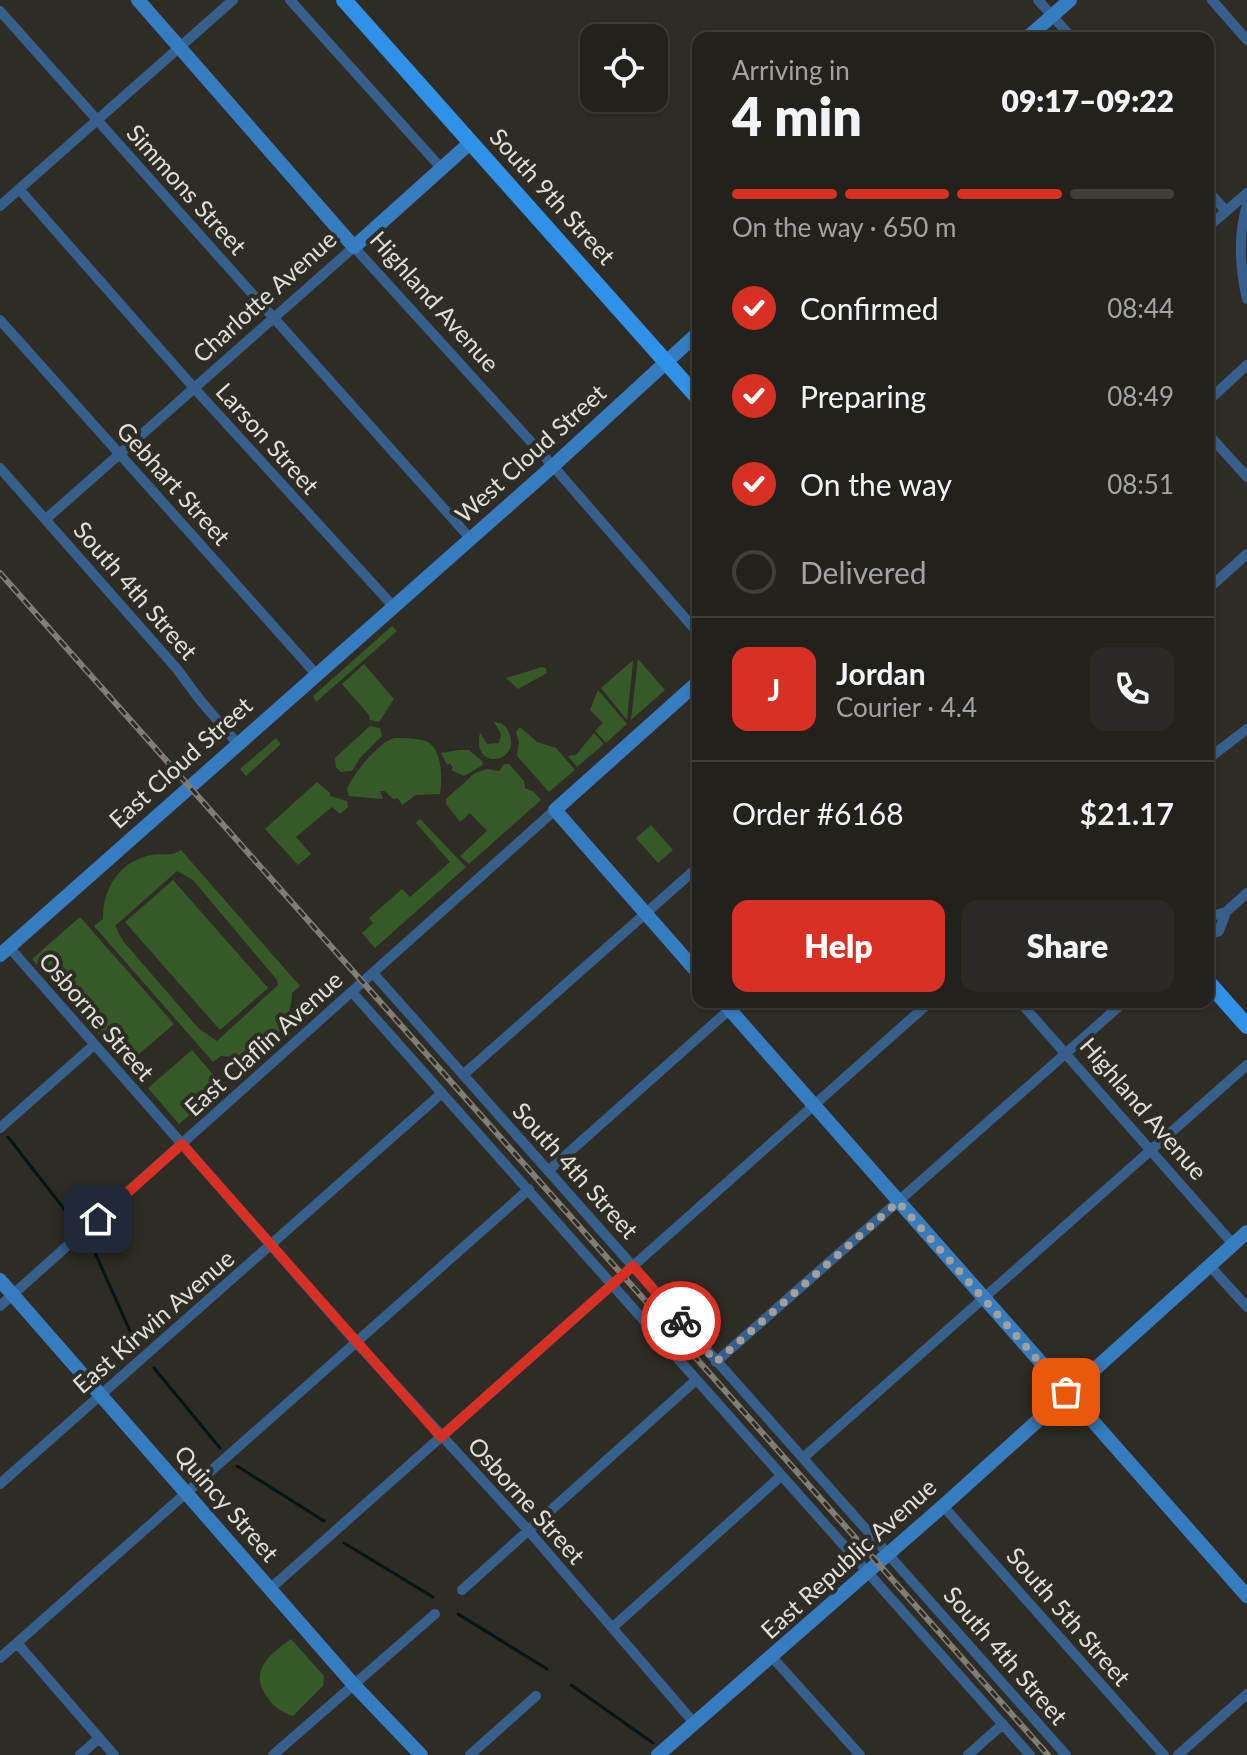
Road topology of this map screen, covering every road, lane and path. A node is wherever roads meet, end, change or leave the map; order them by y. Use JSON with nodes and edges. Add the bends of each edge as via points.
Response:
{"nodes":[{"id":1,"x":138,"y":0,"type":"edge"},
{"id":2,"x":233,"y":0,"type":"edge"},
{"id":3,"x":290,"y":0,"type":"edge"},
{"id":4,"x":333,"y":0,"type":"edge"},
{"id":5,"x":344,"y":0,"type":"edge"},
{"id":6,"x":1038,"y":0,"type":"edge"},
{"id":7,"x":1070,"y":0,"type":"edge"},
{"id":8,"x":1212,"y":0,"type":"edge"},
{"id":9,"x":0,"y":11,"type":"edge"},
{"id":10,"x":1052,"y":16,"type":"junction"},
{"id":11,"x":369,"y":31,"type":"junction"},
{"id":12,"x":1034,"y":32,"type":"edge"},
{"id":13,"x":1067,"y":32,"type":"edge"},
{"id":14,"x":1247,"y":40,"type":"edge"},
{"id":15,"x":179,"y":47,"type":"junction"},
{"id":16,"x":97,"y":120,"type":"junction"},
{"id":17,"x":471,"y":142,"type":"junction"},
{"id":18,"x":442,"y":169,"type":"junction"},
{"id":19,"x":19,"y":189,"type":"junction"},
{"id":20,"x":1247,"y":193,"type":"edge"},
{"id":21,"x":1214,"y":198,"type":"edge"},
{"id":22,"x":1247,"y":205,"type":"edge"},
{"id":23,"x":0,"y":206,"type":"edge"},
{"id":24,"x":1226,"y":211,"type":"junction"},
{"id":25,"x":1214,"y":222,"type":"edge"},
{"id":26,"x":354,"y":247,"type":"junction"},
{"id":27,"x":1247,"y":299,"type":"edge"},
{"id":28,"x":274,"y":319,"type":"junction"},
{"id":29,"x":0,"y":320,"type":"edge"},
{"id":30,"x":692,"y":338,"type":"edge"},
{"id":31,"x":666,"y":362,"type":"junction"},
{"id":32,"x":1247,"y":365,"type":"edge"},
{"id":33,"x":195,"y":389,"type":"junction"},
{"id":34,"x":692,"y":391,"type":"edge"},
{"id":35,"x":1214,"y":395,"type":"edge"},
{"id":36,"x":1214,"y":441,"type":"edge"},
{"id":37,"x":119,"y":455,"type":"junction"},
{"id":38,"x":553,"y":466,"type":"junction"},
{"id":39,"x":0,"y":468,"type":"edge"},
{"id":40,"x":1247,"y":477,"type":"edge"},
{"id":41,"x":46,"y":519,"type":"junction"},
{"id":42,"x":470,"y":538,"type":"junction"},
{"id":43,"x":1247,"y":554,"type":"edge"},
{"id":44,"x":1214,"y":583,"type":"edge"},
{"id":45,"x":393,"y":606,"type":"junction"},
{"id":46,"x":692,"y":626,"type":"edge"},
{"id":47,"x":316,"y":674,"type":"junction"},
{"id":48,"x":692,"y":687,"type":"edge"},
{"id":49,"x":1247,"y":729,"type":"edge"},
{"id":50,"x":237,"y":743,"type":"junction"},
{"id":51,"x":1214,"y":754,"type":"edge"},
{"id":52,"x":555,"y":810,"type":"junction"},
{"id":53,"x":692,"y":872,"type":"edge"},
{"id":54,"x":1247,"y":893,"type":"edge"},
{"id":55,"x":1226,"y":912,"type":"junction"},
{"id":56,"x":646,"y":913,"type":"junction"},
{"id":57,"x":1214,"y":915,"type":"edge"},
{"id":58,"x":1214,"y":933,"type":"edge"},
{"id":59,"x":4,"y":951,"type":"edge"},
{"id":60,"x":692,"y":966,"type":"edge"},
{"id":61,"x":373,"y":973,"type":"junction"},
{"id":62,"x":1214,"y":989,"type":"edge"},
{"id":63,"x":352,"y":992,"type":"junction"},
{"id":64,"x":726,"y":1008,"type":"edge"},
{"id":65,"x":733,"y":1008,"type":"edge"},
{"id":66,"x":923,"y":1008,"type":"edge"},
{"id":67,"x":1025,"y":1008,"type":"edge"},
{"id":68,"x":1117,"y":1008,"type":"edge"},
{"id":69,"x":1247,"y":1026,"type":"edge"},
{"id":70,"x":94,"y":1045,"type":"junction"},
{"id":71,"x":1065,"y":1054,"type":"junction"},
{"id":72,"x":1247,"y":1065,"type":"edge"},
{"id":73,"x":463,"y":1075,"type":"junction"},
{"id":74,"x":442,"y":1093,"type":"junction"},
{"id":75,"x":813,"y":1106,"type":"junction"},
{"id":76,"x":0,"y":1128,"type":"edge"},
{"id":77,"x":182,"y":1144,"type":"junction"},
{"id":78,"x":1149,"y":1150,"type":"junction"},
{"id":79,"x":548,"y":1171,"type":"junction"},
{"id":80,"x":529,"y":1189,"type":"junction"},
{"id":81,"x":898,"y":1202,"type":"junction"},
{"id":82,"x":1247,"y":1232,"type":"edge"},
{"id":83,"x":272,"y":1244,"type":"junction"},
{"id":84,"x":1233,"y":1244,"type":"junction"},
{"id":85,"x":1209,"y":1265,"type":"junction"},
{"id":86,"x":633,"y":1266,"type":"junction"},
{"id":87,"x":0,"y":1280,"type":"edge"},
{"id":88,"x":612,"y":1285,"type":"junction"},
{"id":89,"x":13,"y":1295,"type":"junction"},
{"id":90,"x":982,"y":1297,"type":"junction"},
{"id":91,"x":0,"y":1306,"type":"edge"},
{"id":92,"x":1247,"y":1307,"type":"edge"},
{"id":93,"x":356,"y":1342,"type":"junction"},
{"id":94,"x":716,"y":1362,"type":"junction"},
{"id":95,"x":696,"y":1380,"type":"junction"},
{"id":96,"x":1066,"y":1392,"type":"junction"},
{"id":97,"x":101,"y":1395,"type":"junction"},
{"id":98,"x":441,"y":1437,"type":"junction"},
{"id":99,"x":803,"y":1458,"type":"junction"},
{"id":100,"x":781,"y":1476,"type":"junction"},
{"id":101,"x":0,"y":1484,"type":"edge"},
{"id":102,"x":186,"y":1491,"type":"junction"},
{"id":103,"x":943,"y":1506,"type":"junction"},
{"id":104,"x":528,"y":1530,"type":"junction"},
{"id":105,"x":889,"y":1554,"type":"junction"},
{"id":106,"x":867,"y":1573,"type":"junction"},
{"id":107,"x":271,"y":1588,"type":"junction"},
{"id":108,"x":462,"y":1590,"type":"dead end"},
{"id":109,"x":1247,"y":1596,"type":"edge"},
{"id":110,"x":435,"y":1614,"type":"dead end"},
{"id":111,"x":613,"y":1627,"type":"junction"},
{"id":112,"x":17,"y":1643,"type":"junction"},
{"id":113,"x":772,"y":1657,"type":"junction"},
{"id":114,"x":0,"y":1658,"type":"edge"},
{"id":115,"x":354,"y":1685,"type":"junction"},
{"id":116,"x":1247,"y":1694,"type":"edge"},
{"id":117,"x":536,"y":1696,"type":"dead end"},
{"id":118,"x":695,"y":1724,"type":"junction"},
{"id":119,"x":1003,"y":1724,"type":"junction"},
{"id":120,"x":98,"y":1739,"type":"junction"},
{"id":121,"x":80,"y":1755,"type":"edge"},
{"id":122,"x":114,"y":1755,"type":"edge"},
{"id":123,"x":273,"y":1755,"type":"edge"},
{"id":124,"x":421,"y":1755,"type":"edge"},
{"id":125,"x":470,"y":1755,"type":"edge"},
{"id":126,"x":658,"y":1755,"type":"edge"},
{"id":127,"x":860,"y":1755,"type":"edge"},
{"id":128,"x":968,"y":1755,"type":"edge"},
{"id":129,"x":1030,"y":1755,"type":"edge"},
{"id":130,"x":1066,"y":1755,"type":"edge"},
{"id":131,"x":1164,"y":1755,"type":"edge"},
{"id":132,"x":1178,"y":1755,"type":"edge"}],
"edges":[{"from":1,"to":15,"type":"main road","name":"Highland Avenue"},
{"from":2,"to":15,"type":"street"},
{"from":3,"to":18,"type":"street"},
{"from":4,"to":11,"type":"main road","name":"South 9th Street"},
{"from":5,"to":11,"type":"main road","name":"South 9th Street"},
{"from":6,"to":10,"type":"street"},
{"from":7,"to":10,"type":"main road"},
{"from":8,"to":14,"type":"street"},
{"from":9,"to":16,"type":"street","name":"Simmons Street"},
{"from":10,"to":12,"type":"main road"},
{"from":10,"to":13,"type":"street"},
{"from":11,"to":17,"type":"main road","name":"South 9th Street"},
{"from":15,"to":16,"type":"street"},
{"from":15,"to":26,"type":"main road","name":"Highland Avenue"},
{"from":16,"to":19,"type":"street"},
{"from":16,"to":28,"type":"street","name":"Simmons Street"},
{"from":17,"to":18,"type":"main road","name":"Charlotte Avenue"},
{"from":17,"to":31,"type":"main road","name":"South 9th Street"},
{"from":18,"to":26,"type":"main road","name":"Charlotte Avenue"},
{"from":19,"to":23,"type":"street"},
{"from":19,"to":33,"type":"street","name":"Larson Street"},
{"from":20,"to":24,"type":"street"},
{"from":21,"to":24,"type":"street"},
{"from":22,"to":27,"type":"street","via":[[1240,260]]},
{"from":24,"to":25,"type":"street"},
{"from":26,"to":28,"type":"street","name":"Charlotte Avenue"},
{"from":26,"to":38,"type":"street","name":"Highland Avenue"},
{"from":28,"to":33,"type":"street","name":"Charlotte Avenue"},
{"from":28,"to":42,"type":"street","name":"Simmons Street"},
{"from":29,"to":37,"type":"street","name":"Gebhart Street"},
{"from":30,"to":31,"type":"main road","name":"West Cloud Street"},
{"from":31,"to":34,"type":"main road","name":"South 9th Street"},
{"from":31,"to":38,"type":"main road","name":"West Cloud Street"},
{"from":32,"to":35,"type":"street"},
{"from":33,"to":37,"type":"street","name":"Charlotte Avenue"},
{"from":33,"to":45,"type":"street","name":"Larson Street"},
{"from":36,"to":40,"type":"street"},
{"from":37,"to":41,"type":"street","name":"Charlotte Avenue"},
{"from":37,"to":47,"type":"street","name":"Gebhart Street"},
{"from":38,"to":42,"type":"main road","name":"West Cloud Street"},
{"from":38,"to":46,"type":"street","name":"Highland Avenue"},
{"from":39,"to":41,"type":"street","name":"South 4th Street"},
{"from":41,"to":50,"type":"street","name":"South 4th Street"},
{"from":42,"to":45,"type":"main road","name":"West Cloud Street"},
{"from":43,"to":44,"type":"street"},
{"from":45,"to":47,"type":"main road","name":"East Cloud Street"},
{"from":47,"to":50,"type":"main road","name":"East Cloud Street"},
{"from":48,"to":52,"type":"main road"},
{"from":49,"to":51,"type":"street"},
{"from":50,"to":59,"type":"main road","name":"East Cloud Street"},
{"from":52,"to":56,"type":"main road"},
{"from":52,"to":61,"type":"street","name":"East Claflin Avenue"},
{"from":53,"to":56,"type":"street"},
{"from":54,"to":55,"type":"street"},
{"from":55,"to":57,"type":"street"},
{"from":55,"to":58,"type":"street"},
{"from":56,"to":60,"type":"main road"},
{"from":56,"to":73,"type":"street"},
{"from":59,"to":70,"type":"street","name":"Osborne Street"},
{"from":61,"to":63,"type":"street","name":"East Claflin Avenue"},
{"from":61,"to":73,"type":"street","name":"South 4th Street"},
{"from":62,"to":69,"type":"main road"},
{"from":63,"to":74,"type":"street","name":"South 4th Street"},
{"from":63,"to":77,"type":"street","name":"East Claflin Avenue"},
{"from":64,"to":79,"type":"street"},
{"from":65,"to":75,"type":"main road"},
{"from":66,"to":75,"type":"street"},
{"from":67,"to":71,"type":"street","name":"Highland Avenue"},
{"from":68,"to":71,"type":"street"},
{"from":70,"to":76,"type":"street"},
{"from":70,"to":77,"type":"street","name":"Osborne Street"},
{"from":71,"to":78,"type":"street","name":"Highland Avenue"},
{"from":71,"to":81,"type":"street"},
{"from":72,"to":78,"type":"street"},
{"from":73,"to":79,"type":"street","name":"South 4th Street"},
{"from":74,"to":80,"type":"street","name":"South 4th Street"},
{"from":74,"to":83,"type":"street","name":"East Kirwin Avenue"},
{"from":75,"to":81,"type":"main road"},
{"from":75,"to":86,"type":"street"},
{"from":77,"to":83,"type":"street","name":"Osborne Street"},
{"from":77,"to":89,"type":"street","name":"East Claflin Avenue"},
{"from":78,"to":84,"type":"street","name":"Highland Avenue"},
{"from":78,"to":90,"type":"street"},
{"from":79,"to":86,"type":"street","name":"South 4th Street"},
{"from":80,"to":88,"type":"street","name":"South 4th Street"},
{"from":80,"to":93,"type":"street"},
{"from":81,"to":90,"type":"main road"},
{"from":81,"to":94,"type":"street"},
{"from":82,"to":84,"type":"main road","name":"East Republic Avenue"},
{"from":83,"to":93,"type":"street","name":"Osborne Street"},
{"from":83,"to":97,"type":"street","name":"East Kirwin Avenue"},
{"from":84,"to":85,"type":"main road","name":"East Republic Avenue"},
{"from":85,"to":92,"type":"street"},
{"from":85,"to":96,"type":"main road","name":"East Republic Avenue"},
{"from":86,"to":88,"type":"street"},
{"from":86,"to":94,"type":"street","name":"South 4th Street"},
{"from":87,"to":89,"type":"main road","name":"Quincy Street"},
{"from":88,"to":95,"type":"street","name":"South 4th Street"},
{"from":88,"to":98,"type":"street"},
{"from":89,"to":91,"type":"street","name":"East Claflin Avenue"},
{"from":89,"to":97,"type":"main road","name":"Quincy Street"},
{"from":90,"to":96,"type":"main road"},
{"from":90,"to":99,"type":"street"},
{"from":93,"to":98,"type":"street","name":"Osborne Street"},
{"from":93,"to":102,"type":"street"},
{"from":94,"to":99,"type":"street","name":"South 4th Street"},
{"from":95,"to":100,"type":"street","name":"South 4th Street"},
{"from":95,"to":104,"type":"street"},
{"from":96,"to":103,"type":"main road","name":"East Republic Avenue"},
{"from":96,"to":109,"type":"main road"},
{"from":97,"to":101,"type":"street","name":"East Kirwin Avenue"},
{"from":97,"to":102,"type":"main road","name":"Quincy Street"},
{"from":98,"to":104,"type":"street","name":"Osborne Street"},
{"from":98,"to":107,"type":"street"},
{"from":99,"to":105,"type":"street","name":"South 4th Street"},
{"from":100,"to":106,"type":"street","name":"South 4th Street"},
{"from":100,"to":111,"type":"street"},
{"from":102,"to":107,"type":"main road","name":"Quincy Street"},
{"from":102,"to":112,"type":"street"},
{"from":103,"to":105,"type":"main road","name":"East Republic Avenue"},
{"from":103,"to":131,"type":"street","name":"South 5th Street"},
{"from":104,"to":108,"type":"street"},
{"from":104,"to":111,"type":"street","name":"Osborne Street"},
{"from":105,"to":106,"type":"main road","name":"East Republic Avenue"},
{"from":105,"to":130,"type":"street","name":"South 4th Street"},
{"from":106,"to":113,"type":"main road","name":"East Republic Avenue"},
{"from":106,"to":119,"type":"street","name":"South 4th Street"},
{"from":107,"to":115,"type":"main road","name":"Quincy Street"},
{"from":110,"to":115,"type":"street"},
{"from":111,"to":118,"type":"street","name":"Osborne Street"},
{"from":112,"to":114,"type":"street"},
{"from":112,"to":120,"type":"street"},
{"from":113,"to":118,"type":"main road","name":"East Republic Avenue"},
{"from":113,"to":127,"type":"street"},
{"from":115,"to":123,"type":"street"},
{"from":115,"to":124,"type":"main road","name":"Quincy Street"},
{"from":116,"to":132,"type":"street"},
{"from":117,"to":125,"type":"street"},
{"from":118,"to":126,"type":"main road","name":"East Republic Avenue"},
{"from":119,"to":128,"type":"street"},
{"from":119,"to":129,"type":"street","name":"South 4th Street"},
{"from":120,"to":121,"type":"street"},
{"from":120,"to":122,"type":"street"}]}
